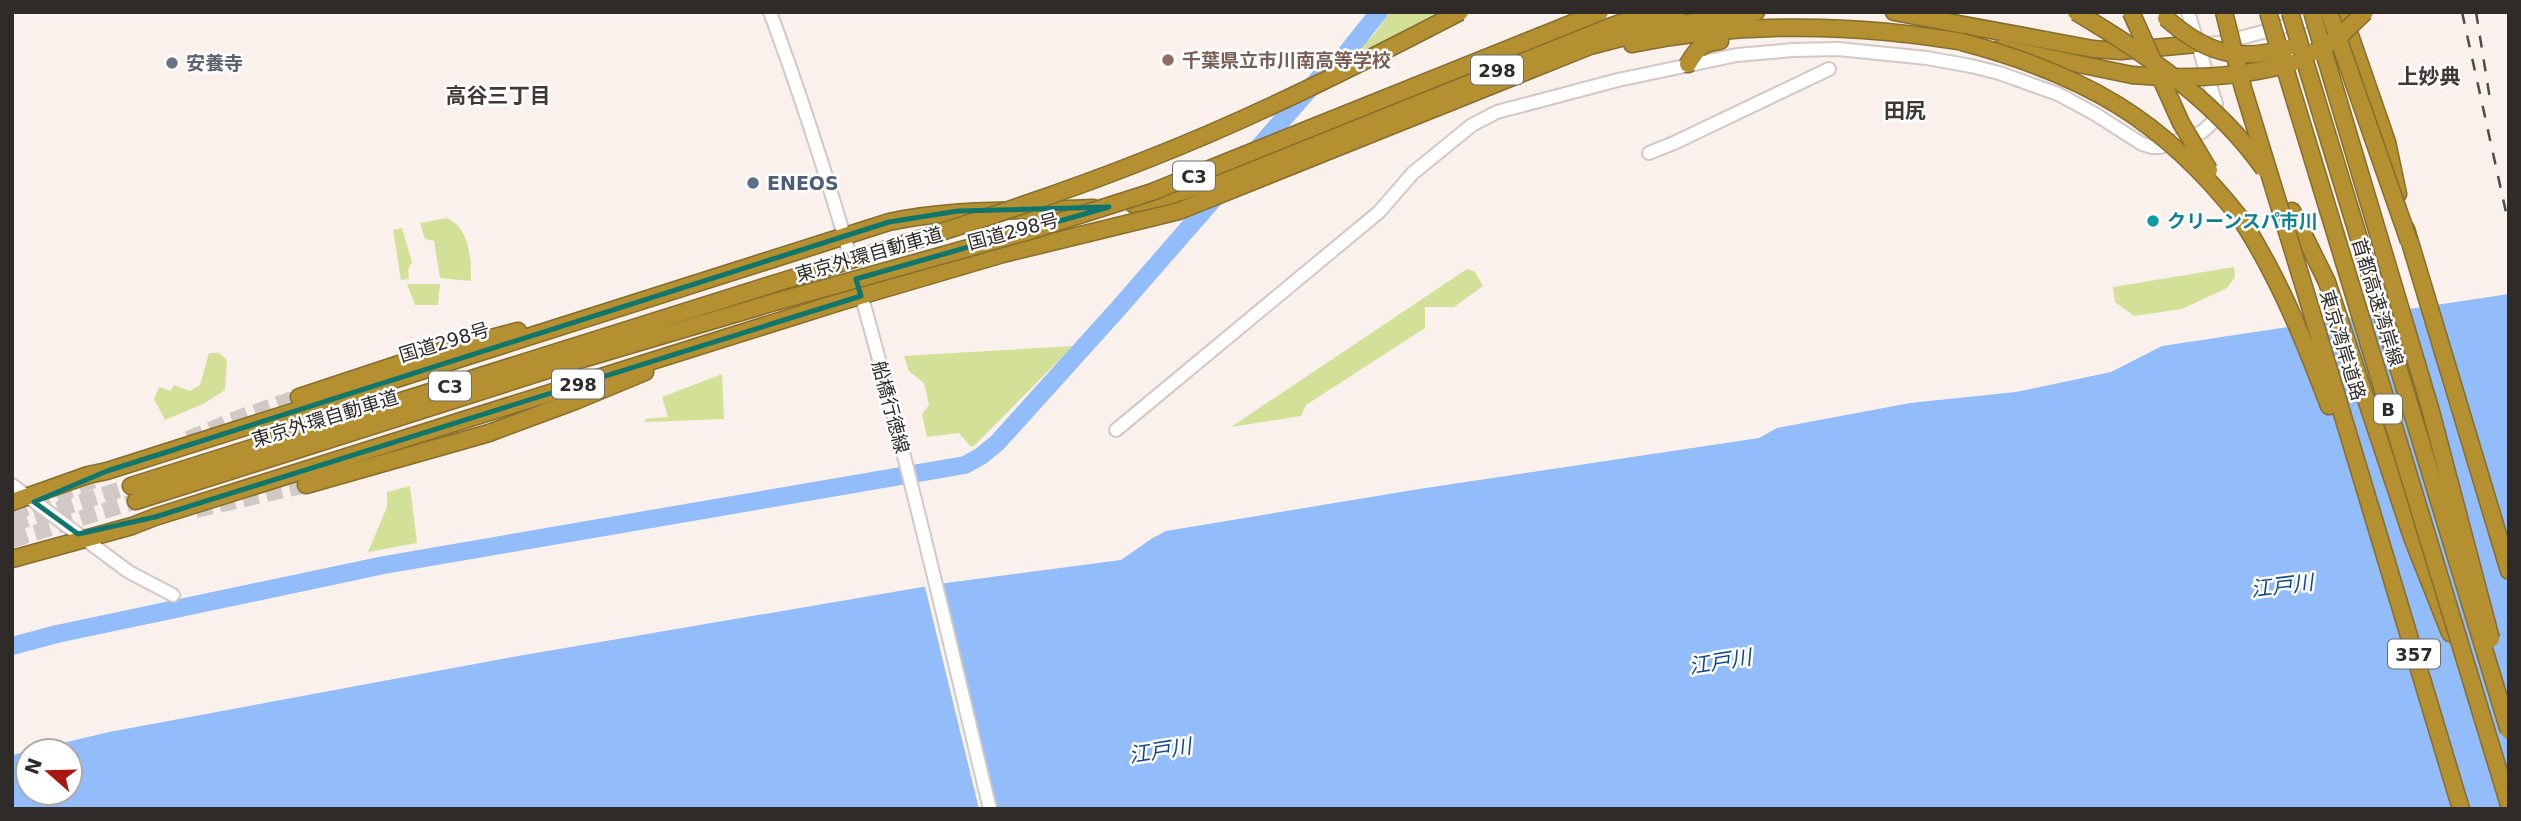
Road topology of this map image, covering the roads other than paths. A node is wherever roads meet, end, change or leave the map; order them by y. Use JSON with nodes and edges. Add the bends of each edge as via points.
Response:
{"nodes":[{"id":1,"x":770,"y":12,"type":"edge"},
{"id":2,"x":1460,"y":12,"type":"edge"},
{"id":3,"x":1600,"y":12,"type":"edge"},
{"id":4,"x":1677,"y":12,"type":"edge"},
{"id":5,"x":1756,"y":12,"type":"edge"},
{"id":6,"x":1894,"y":12,"type":"edge"},
{"id":7,"x":1960,"y":12,"type":"edge"},
{"id":8,"x":2076,"y":12,"type":"edge"},
{"id":9,"x":2131,"y":12,"type":"edge"},
{"id":10,"x":2138,"y":12,"type":"edge"},
{"id":11,"x":2162,"y":12,"type":"edge"},
{"id":12,"x":2188,"y":12,"type":"edge"},
{"id":13,"x":2224,"y":12,"type":"edge"},
{"id":14,"x":2268,"y":12,"type":"edge"},
{"id":15,"x":2290,"y":12,"type":"edge"},
{"id":16,"x":2312,"y":12,"type":"edge"},
{"id":17,"x":2329,"y":12,"type":"edge"},
{"id":18,"x":2341,"y":12,"type":"edge"},
{"id":19,"x":2365,"y":12,"type":"edge"},
{"id":20,"x":1646,"y":14,"type":"edge"},
{"id":21,"x":1834,"y":29,"type":"junction"},
{"id":22,"x":2005,"y":33,"type":"junction"},
{"id":23,"x":1962,"y":42,"type":"junction"},
{"id":24,"x":2197,"y":44,"type":"junction"},
{"id":25,"x":1688,"y":64,"type":"junction"},
{"id":26,"x":1829,"y":69,"type":"dead end"},
{"id":27,"x":2157,"y":72,"type":"junction"},
{"id":28,"x":1506,"y":82,"type":"junction"},
{"id":29,"x":1649,"y":153,"type":"dead end"},
{"id":30,"x":2241,"y":219,"type":"junction"},
{"id":31,"x":844,"y":236,"type":"junction"},
{"id":32,"x":2409,"y":241,"type":"junction"},
{"id":33,"x":861,"y":296,"type":"junction"},
{"id":34,"x":601,"y":314,"type":"junction"},
{"id":35,"x":711,"y":342,"type":"junction"},
{"id":36,"x":299,"y":397,"type":"tunnel mouth"},
{"id":37,"x":1116,"y":430,"type":"dead end"},
{"id":38,"x":12,"y":485,"type":"edge"},
{"id":39,"x":306,"y":485,"type":"tunnel mouth"},
{"id":40,"x":2366,"y":499,"type":"junction"},
{"id":41,"x":25,"y":500,"type":"edge"},
{"id":42,"x":12,"y":510,"type":"edge"},
{"id":43,"x":82,"y":536,"type":"junction"},
{"id":44,"x":12,"y":550,"type":"edge"},
{"id":45,"x":12,"y":559,"type":"edge"},
{"id":46,"x":2509,"y":571,"type":"edge"},
{"id":47,"x":173,"y":595,"type":"dead end"},
{"id":48,"x":2476,"y":697,"type":"junction"},
{"id":49,"x":2509,"y":710,"type":"edge"},
{"id":50,"x":2509,"y":731,"type":"edge"},
{"id":51,"x":2509,"y":805,"type":"edge"},
{"id":52,"x":990,"y":809,"type":"edge"},
{"id":53,"x":2461,"y":809,"type":"edge"}],
"edges":[{"from":1,"to":31,"type":"street","name":"船橋行徳線"},
{"from":2,"to":3,"type":"highway","name":"東京外環自動車道","number":"C3","bridge":true,"via":[[1275,104],[1147,160],[1001,213],[133,493],[1152,192]]},
{"from":4,"to":20,"type":"highway","name":"国道298号","number":"298"},
{"from":5,"to":28,"type":"highway","name":"国道298号","number":"298","via":[[1628,35]]},
{"from":6,"to":22,"type":"highway"},
{"from":7,"to":22,"type":"highway"},
{"from":8,"to":48,"type":"highway","bridge":true,"via":[[2141,54],[2209,108],[2258,161],[2292,211],[2327,282],[2413,540]]},
{"from":9,"to":27,"type":"highway","bridge":true},
{"from":10,"to":27,"type":"highway","bridge":true},
{"from":11,"to":18,"type":"highway","bridge":true,"via":[[2197,43],[2245,55],[2291,47]]},
{"from":12,"to":24,"type":"street"},
{"from":13,"to":40,"type":"highway","name":"東京湾岸道路","number":"357","bridge":true},
{"from":14,"to":48,"type":"highway","name":"首都高速湾岸線","number":"B","bridge":true},
{"from":15,"to":50,"type":"highway","name":"首都高速湾岸線","number":"B","bridge":true},
{"from":16,"to":49,"type":"highway","bridge":true,"via":[[2430,408]]},
{"from":17,"to":32,"type":"highway","bridge":true},
{"from":18,"to":24,"type":"street","via":[[2221,43]]},
{"from":18,"to":32,"type":"highway","bridge":true,"via":[[2387,142]]},
{"from":19,"to":23,"type":"highway","bridge":true,"via":[[2339,37],[2307,56],[2270,69],[2220,76],[2132,75]]},
{"from":20,"to":31,"type":"highway","name":"国道298号","number":"298","via":[[1170,196],[1096,208],[929,214]]},
{"from":21,"to":23,"type":"highway"},
{"from":21,"to":25,"type":"highway","via":[[1708,43],[1697,48]]},
{"from":21,"to":28,"type":"highway","via":[[1759,29],[1661,39],[1584,56]]},
{"from":22,"to":24,"type":"highway","via":[[2121,51]]},
{"from":23,"to":30,"type":"highway","bridge":true,"via":[[2047,68],[2125,109],[2188,158]]},
{"from":24,"to":25,"type":"street","via":[[2216,104],[2213,122],[2202,132],[2152,147],[2036,86],[1927,58],[1813,49]]},
{"from":25,"to":37,"type":"street","via":[[1522,104],[1472,125],[1405,180],[1379,212]]},
{"from":26,"to":29,"type":"street"},
{"from":27,"to":30,"type":"highway","bridge":true,"via":[[2195,148]]},
{"from":28,"to":33,"type":"highway","name":"国道298号","number":"298","via":[[1197,205]]},
{"from":30,"to":40,"type":"highway","via":[[2289,304]]},
{"from":31,"to":33,"type":"street","name":"船橋行徳線"},
{"from":31,"to":34,"type":"highway","name":"国道298号","number":"298"},
{"from":32,"to":46,"type":"highway"},
{"from":33,"to":35,"type":"highway","name":"国道298号","number":"298"},
{"from":33,"to":52,"type":"street","name":"船橋行徳線"},
{"from":34,"to":36,"type":"highway","via":[[469,343]]},
{"from":34,"to":41,"type":"highway","name":"国道298号","number":"298"},
{"from":35,"to":39,"type":"highway","via":[[615,385],[489,432]]},
{"from":35,"to":43,"type":"highway","name":"国道298号","number":"298","via":[[132,527]]},
{"from":38,"to":41,"type":"street"},
{"from":40,"to":53,"type":"highway","name":"東京湾岸道路","number":"357"},
{"from":41,"to":42,"type":"highway","name":"国道298号","number":"298"},
{"from":41,"to":43,"type":"street"},
{"from":43,"to":44,"type":"highway","name":"国道298号","number":"298"},
{"from":43,"to":45,"type":"highway","name":"国道298号","number":"298"},
{"from":43,"to":47,"type":"street","via":[[130,572]]},
{"from":48,"to":51,"type":"highway","name":"首都高速湾岸線","number":"B","bridge":true}]}
